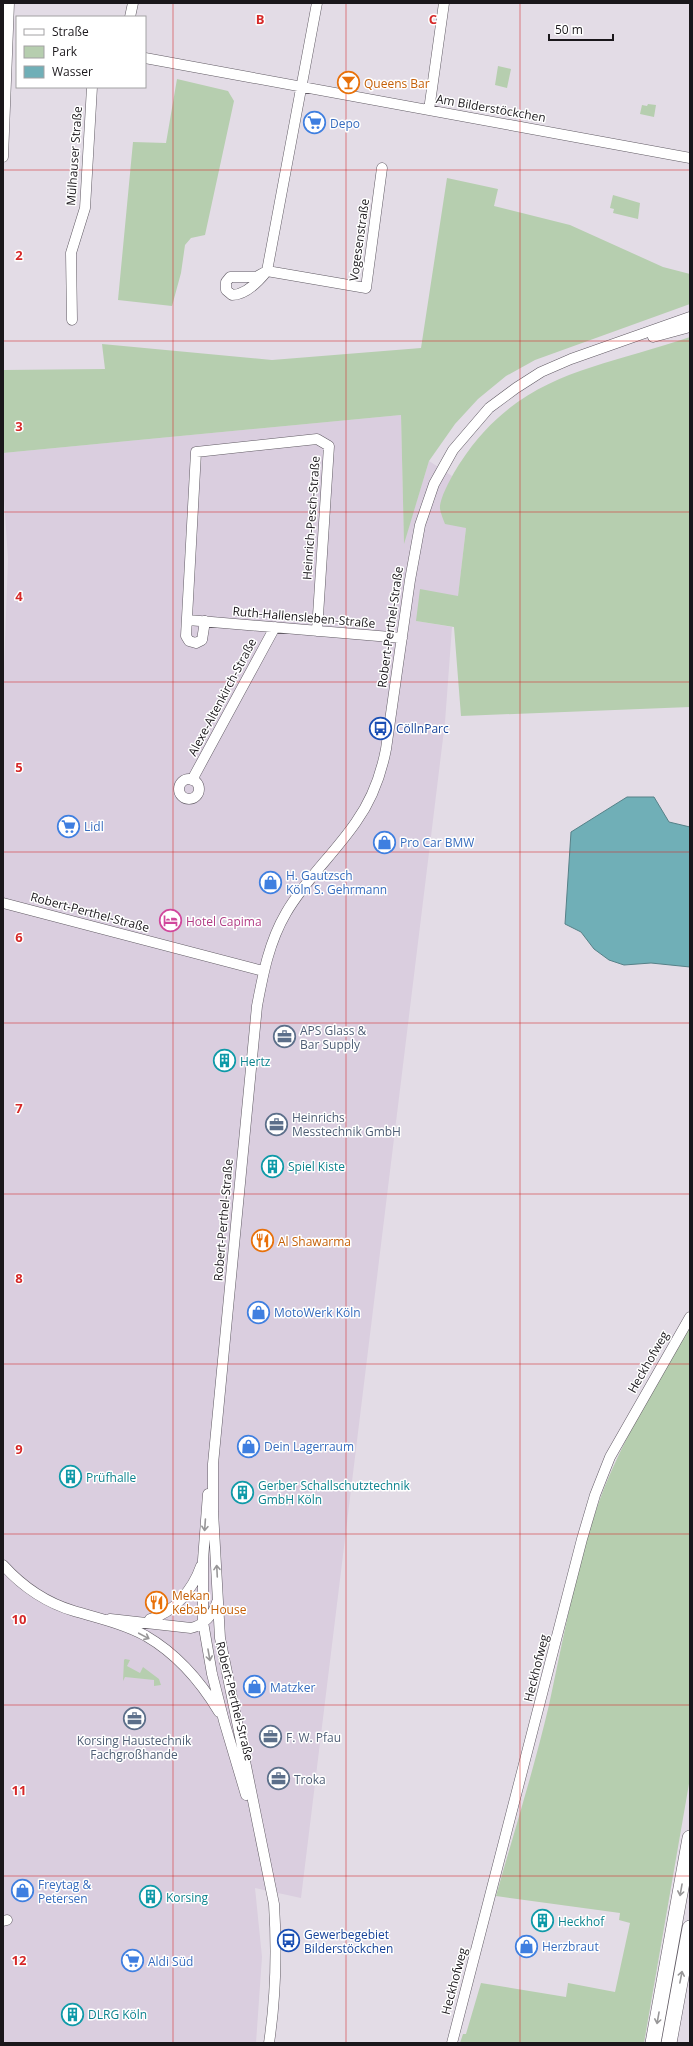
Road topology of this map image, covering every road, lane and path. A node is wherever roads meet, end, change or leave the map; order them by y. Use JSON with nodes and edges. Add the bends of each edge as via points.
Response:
{"nodes":[{"id":1,"x":9,"y":3,"type":"edge"},
{"id":2,"x":133,"y":3,"type":"edge"},
{"id":3,"x":317,"y":3,"type":"edge"},
{"id":4,"x":444,"y":3,"type":"edge"},
{"id":5,"x":130,"y":16,"type":"edge"},
{"id":6,"x":12,"y":35,"type":"edge"},
{"id":7,"x":146,"y":58,"type":"edge"},
{"id":8,"x":302,"y":87,"type":"junction"},
{"id":9,"x":92,"y":88,"type":"edge"},
{"id":10,"x":429,"y":110,"type":"junction"},
{"id":11,"x":3,"y":157,"type":"edge"},
{"id":12,"x":690,"y":158,"type":"edge"},
{"id":13,"x":382,"y":168,"type":"dead end"},
{"id":14,"x":690,"y":317,"type":"edge"},
{"id":15,"x":72,"y":320,"type":"dead end"},
{"id":16,"x":690,"y":327,"type":"edge"},
{"id":17,"x":608,"y":347,"type":"junction"},
{"id":18,"x":188,"y":620,"type":"junction"},
{"id":19,"x":205,"y":621,"type":"junction"},
{"id":20,"x":274,"y":627,"type":"junction"},
{"id":21,"x":317,"y":631,"type":"junction"},
{"id":22,"x":402,"y":638,"type":"junction"},
{"id":23,"x":192,"y":780,"type":"dead end"},
{"id":24,"x":3,"y":903,"type":"edge"},
{"id":25,"x":263,"y":970,"type":"junction"},
{"id":26,"x":690,"y":1317,"type":"edge"},
{"id":27,"x":213,"y":1473,"type":"junction"},
{"id":28,"x":203,"y":1560,"type":"junction"},
{"id":29,"x":5,"y":1571,"type":"edge"},
{"id":30,"x":218,"y":1599,"type":"junction"},
{"id":31,"x":95,"y":1616,"type":"junction"},
{"id":32,"x":150,"y":1618,"type":"junction"},
{"id":33,"x":137,"y":1621,"type":"junction"},
{"id":34,"x":203,"y":1622,"type":"junction"},
{"id":35,"x":220,"y":1638,"type":"junction"},
{"id":36,"x":224,"y":1721,"type":"junction"},
{"id":37,"x":690,"y":1838,"type":"edge"},
{"id":38,"x":265,"y":1860,"type":"junction"},
{"id":39,"x":690,"y":1928,"type":"edge"},
{"id":40,"x":269,"y":2043,"type":"edge"},
{"id":41,"x":452,"y":2043,"type":"edge"},
{"id":42,"x":653,"y":2043,"type":"edge"},
{"id":43,"x":669,"y":2043,"type":"edge"}],
"edges":[{"from":1,"to":6,"type":"street"},
{"from":2,"to":5,"type":"street"},
{"from":3,"to":8,"type":"street","name":"Vogesenstraße"},
{"from":4,"to":10,"type":"street"},
{"from":6,"to":11,"type":"street"},
{"from":7,"to":8,"type":"street","name":"Am Bilderstöckchen"},
{"from":8,"to":10,"type":"street","name":"Am Bilderstöckchen"},
{"from":8,"to":13,"type":"street","name":"Vogesenstraße","via":[[267,271],[366,288]]},
{"from":9,"to":15,"type":"street","name":"Mülhauser Straße","via":[[85,208],[71,253]]},
{"from":10,"to":12,"type":"street","name":"Am Bilderstöckchen"},
{"from":14,"to":17,"type":"street","name":"Robert-Perthel-Straße"},
{"from":16,"to":17,"type":"street","name":"Robert-Perthel-Straße"},
{"from":17,"to":22,"type":"street","name":"Robert-Perthel-Straße","via":[[557,364],[516,388],[489,408],[453,450],[434,484],[420,525]]},
{"from":18,"to":19,"type":"street","name":"Ruth-Hallensleben-Straße"},
{"from":18,"to":19,"type":"street","via":[[186,636],[189,641],[196,643],[204,637]]},
{"from":18,"to":21,"type":"street","name":"Heinrich-Pesch-Straße","via":[[196,452],[317,439],[329,446]]},
{"from":19,"to":20,"type":"street","name":"Ruth-Hallensleben-Straße"},
{"from":20,"to":21,"type":"street","name":"Ruth-Hallensleben-Straße"},
{"from":20,"to":23,"type":"street","name":"Alexe-Altenkirch-Straße"},
{"from":21,"to":22,"type":"street","name":"Ruth-Hallensleben-Straße"},
{"from":22,"to":25,"type":"street","name":"Robert-Perthel-Straße","via":[[386,749],[375,784],[357,821],[315,871],[286,913],[276,930]]},
{"from":24,"to":25,"type":"street","name":"Robert-Perthel-Straße"},
{"from":25,"to":27,"type":"street","name":"Robert-Perthel-Straße","via":[[257,1006]]},
{"from":26,"to":41,"type":"street","name":"Heckhofweg","via":[[617,1444],[595,1495]]},
{"from":27,"to":28,"type":"street","name":"Robert-Perthel-Straße","one_way":true,"via":[[207,1504]]},
{"from":30,"to":27,"type":"street","name":"Robert-Perthel-Straße","one_way":true},
{"from":28,"to":32,"type":"street","via":[[186,1596],[168,1610]]},
{"from":28,"to":34,"type":"street","name":"Robert-Perthel-Straße"},
{"from":29,"to":31,"type":"street","via":[[48,1600]]},
{"from":30,"to":34,"type":"street","via":[[214,1611]]},
{"from":30,"to":35,"type":"street","name":"Robert-Perthel-Straße"},
{"from":31,"to":33,"type":"street"},
{"from":31,"to":36,"type":"street","one_way":true,"via":[[145,1636],[181,1663],[207,1693]]},
{"from":32,"to":33,"type":"street"},
{"from":32,"to":34,"type":"street"},
{"from":33,"to":34,"type":"street","via":[[191,1628],[200,1626]]},
{"from":34,"to":35,"type":"street","via":[[213,1627]]},
{"from":34,"to":36,"type":"street","name":"Robert-Perthel-Straße","one_way":true},
{"from":35,"to":38,"type":"street","name":"Robert-Perthel-Straße"},
{"from":36,"to":38,"type":"street","name":"Robert-Perthel-Straße"},
{"from":37,"to":42,"type":"highway","one_way":true},
{"from":38,"to":40,"type":"street","name":"Robert-Perthel-Straße","via":[[274,1904],[277,1940]]},
{"from":43,"to":39,"type":"highway","one_way":true}]}
